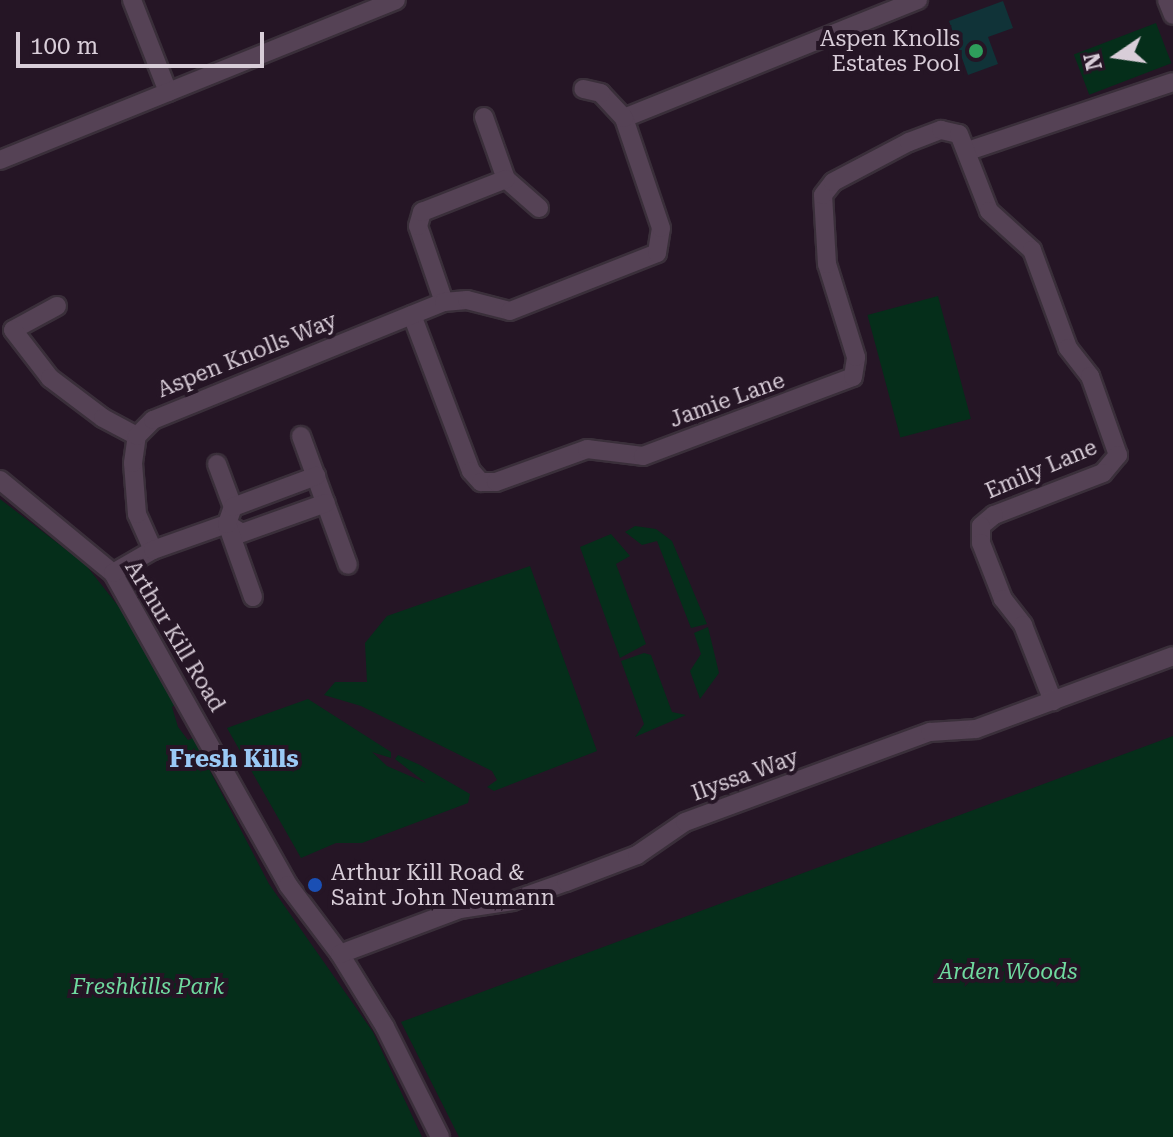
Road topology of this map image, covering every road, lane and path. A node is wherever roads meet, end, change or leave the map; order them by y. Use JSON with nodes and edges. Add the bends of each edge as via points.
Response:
{"nodes":[{"id":1,"x":132,"y":0,"type":"edge"},
{"id":2,"x":343,"y":0,"type":"edge"},
{"id":3,"x":396,"y":0,"type":"edge"},
{"id":4,"x":918,"y":0,"type":"edge"},
{"id":5,"x":1167,"y":0,"type":"edge"},
{"id":6,"x":1173,"y":15,"type":"edge"},
{"id":7,"x":351,"y":18,"type":"junction"},
{"id":8,"x":1173,"y":82,"type":"edge"},
{"id":9,"x":583,"y":89,"type":"dead end"},
{"id":10,"x":168,"y":92,"type":"junction"},
{"id":11,"x":484,"y":117,"type":"dead end"},
{"id":12,"x":624,"y":118,"type":"junction"},
{"id":13,"x":968,"y":151,"type":"junction"},
{"id":14,"x":0,"y":160,"type":"edge"},
{"id":15,"x":506,"y":179,"type":"junction"},
{"id":16,"x":539,"y":208,"type":"dead end"},
{"id":17,"x":444,"y":302,"type":"junction"},
{"id":18,"x":57,"y":306,"type":"dead end"},
{"id":19,"x":412,"y":315,"type":"junction"},
{"id":20,"x":137,"y":436,"type":"junction"},
{"id":21,"x":301,"y":436,"type":"dead end"},
{"id":22,"x":217,"y":464,"type":"dead end"},
{"id":23,"x":316,"y":476,"type":"junction"},
{"id":24,"x":0,"y":480,"type":"edge"},
{"id":25,"x":326,"y":503,"type":"junction"},
{"id":26,"x":230,"y":516,"type":"junction"},
{"id":27,"x":153,"y":550,"type":"junction"},
{"id":28,"x":348,"y":565,"type":"dead end"},
{"id":29,"x":113,"y":573,"type":"junction"},
{"id":30,"x":253,"y":597,"type":"dead end"},
{"id":31,"x":1173,"y":656,"type":"edge"},
{"id":32,"x":1053,"y":701,"type":"junction"},
{"id":33,"x":340,"y":954,"type":"junction"},
{"id":34,"x":440,"y":1137,"type":"edge"}],
"edges":[{"from":1,"to":10,"type":"street"},
{"from":2,"to":7,"type":"street"},
{"from":3,"to":7,"type":"street"},
{"from":4,"to":12,"type":"street"},
{"from":5,"to":6,"type":"street"},
{"from":7,"to":10,"type":"street"},
{"from":8,"to":13,"type":"street"},
{"from":9,"to":12,"type":"street","name":"Aspen Knolls Way","via":[[601,93]]},
{"from":10,"to":14,"type":"street"},
{"from":11,"to":15,"type":"street"},
{"from":12,"to":17,"type":"street","name":"Aspen Knolls Way","via":[[661,228],[657,253],[510,311],[467,300]]},
{"from":13,"to":19,"type":"street","name":"Jamie Lane","via":[[959,134],[941,130],[833,182],[823,195],[827,264],[856,357],[853,377],[643,456],[587,449],[496,482],[481,482],[471,471]]},
{"from":13,"to":32,"type":"street","name":"Emily Lane","via":[[989,211],[1032,250],[1068,348],[1090,376],[1118,455],[1103,473],[994,515],[981,526],[981,543],[1003,599],[1023,625]]},
{"from":15,"to":16,"type":"street"},
{"from":15,"to":17,"type":"street","via":[[422,212],[418,226]]},
{"from":17,"to":19,"type":"street","name":"Aspen Knolls Way"},
{"from":18,"to":20,"type":"street","via":[[13,330],[50,378]]},
{"from":19,"to":20,"type":"street","name":"Aspen Knolls Way","via":[[165,414]]},
{"from":20,"to":27,"type":"street","via":[[133,494]]},
{"from":21,"to":23,"type":"street"},
{"from":22,"to":26,"type":"street"},
{"from":23,"to":25,"type":"street"},
{"from":23,"to":26,"type":"street"},
{"from":24,"to":29,"type":"street","name":"Arthur Kill Road"},
{"from":25,"to":26,"type":"street","via":[[242,533]]},
{"from":25,"to":28,"type":"street"},
{"from":26,"to":27,"type":"street"},
{"from":26,"to":30,"type":"street"},
{"from":27,"to":29,"type":"street"},
{"from":29,"to":33,"type":"street","name":"Arthur Kill Road","via":[[288,885]]},
{"from":31,"to":32,"type":"street","name":"Ilyssa Way"},
{"from":32,"to":33,"type":"street","name":"Ilyssa Way","via":[[976,729],[930,732],[685,822],[637,855],[566,882],[512,901],[460,909]]},
{"from":33,"to":34,"type":"street","name":"Arthur Kill Road","via":[[385,1027]]}]}
